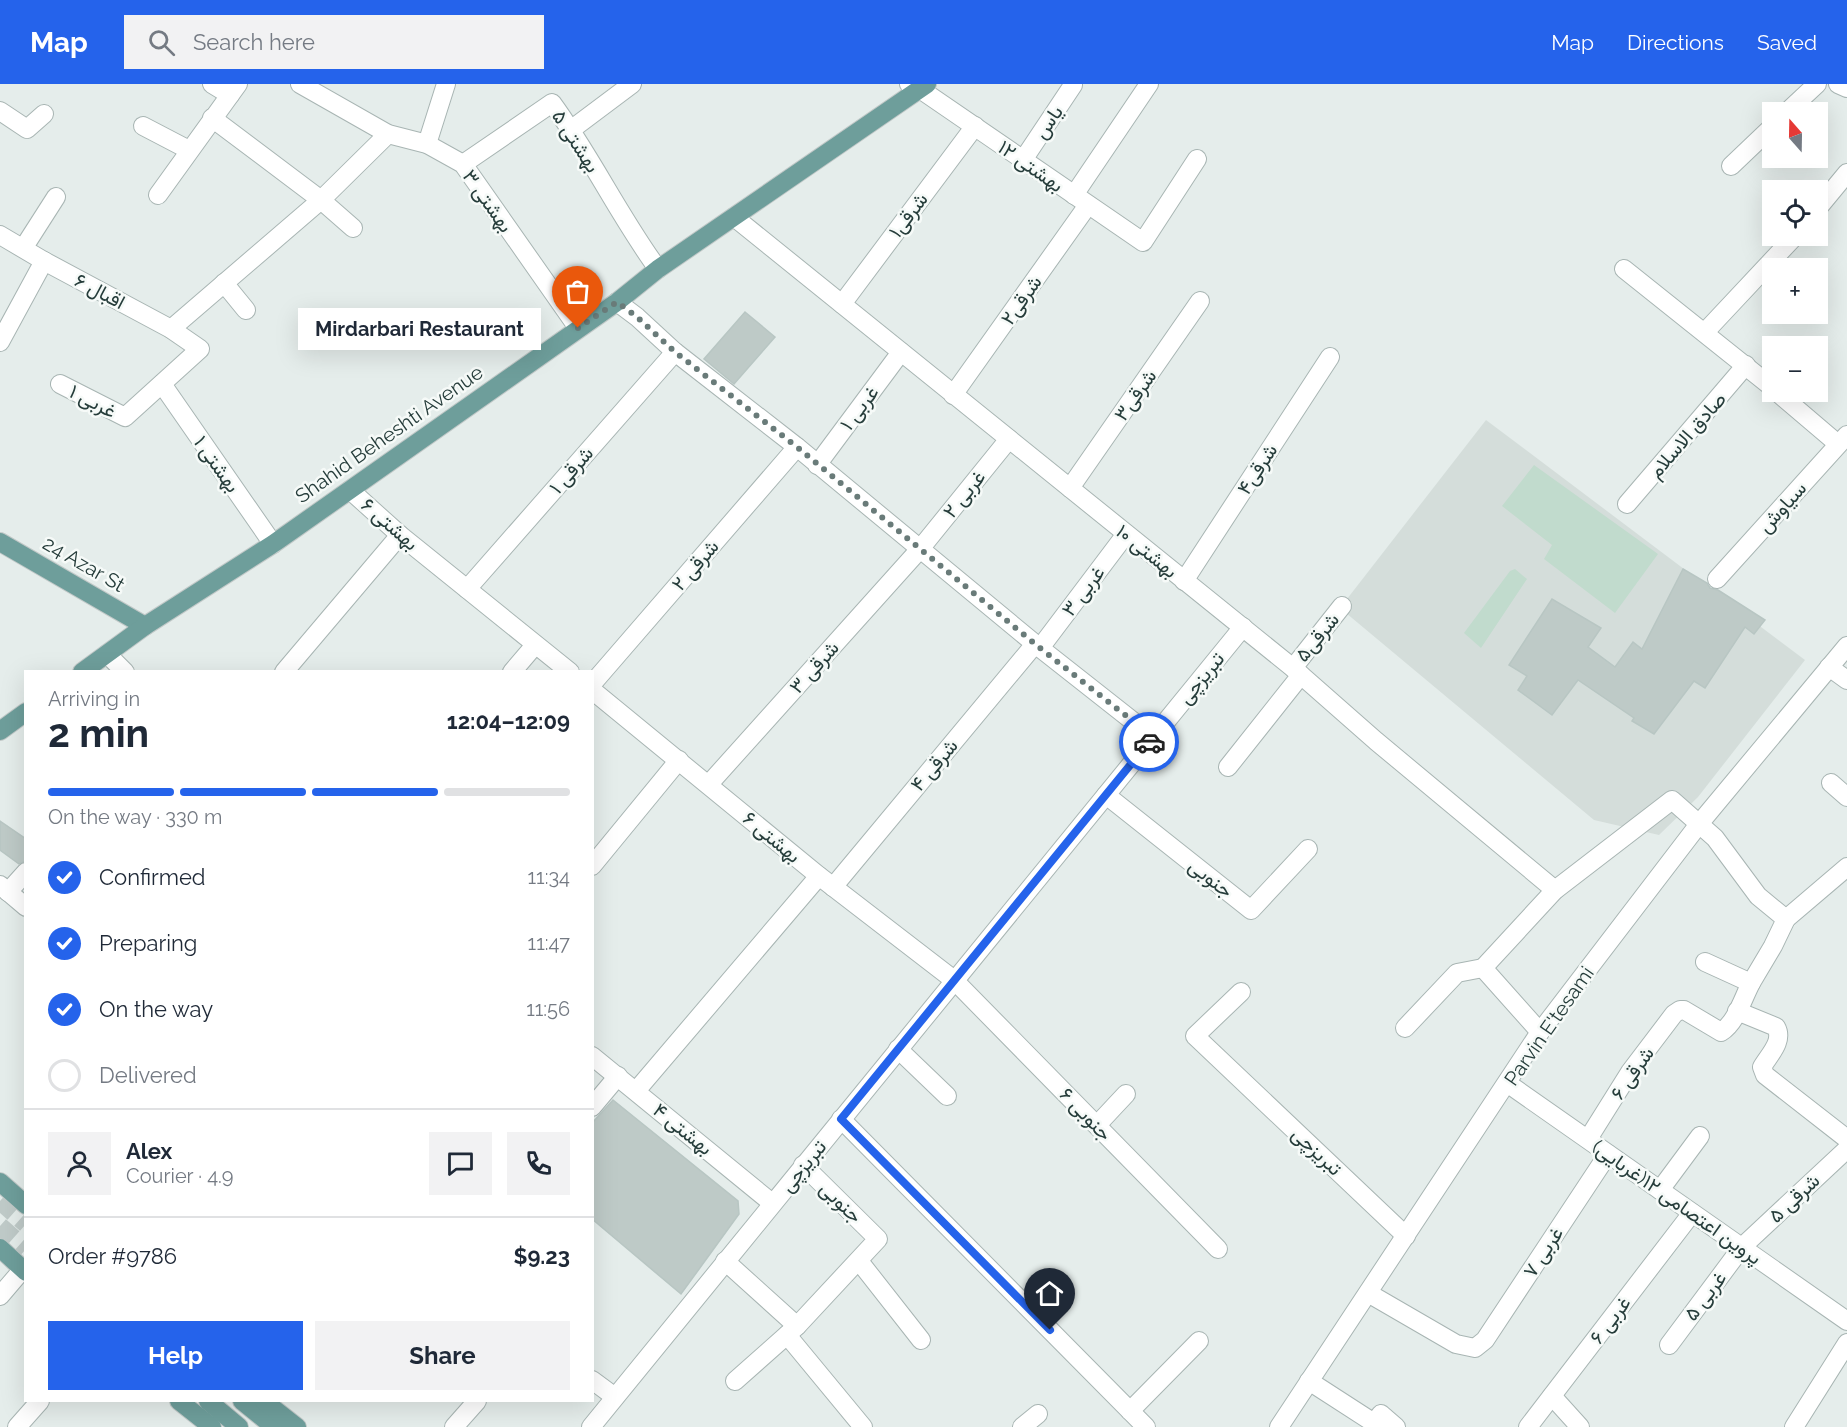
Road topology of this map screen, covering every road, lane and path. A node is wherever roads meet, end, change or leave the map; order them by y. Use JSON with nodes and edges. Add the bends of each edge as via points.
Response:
{"nodes":[{"id":1,"x":212,"y":84,"type":"edge"},
{"id":2,"x":446,"y":84,"type":"edge"},
{"id":3,"x":632,"y":84,"type":"edge"},
{"id":4,"x":1149,"y":84,"type":"edge"},
{"id":5,"x":1817,"y":84,"type":"edge"},
{"id":6,"x":1838,"y":84,"type":"edge"},
{"id":7,"x":306,"y":85,"type":"edge"},
{"id":8,"x":1073,"y":85,"type":"edge"},
{"id":9,"x":919,"y":86,"type":"edge"},
{"id":10,"x":1847,"y":88,"type":"edge"},
{"id":11,"x":234,"y":89,"type":"edge"},
{"id":12,"x":1798,"y":102,"type":"edge"},
{"id":13,"x":0,"y":111,"type":"edge"},
{"id":14,"x":44,"y":114,"type":"dead end"},
{"id":15,"x":212,"y":118,"type":"junction"},
{"id":16,"x":143,"y":126,"type":"dead end"},
{"id":17,"x":975,"y":126,"type":"junction"},
{"id":18,"x":572,"y":129,"type":"junction"},
{"id":19,"x":388,"y":134,"type":"junction"},
{"id":20,"x":1762,"y":136,"type":"edge"},
{"id":21,"x":427,"y":144,"type":"junction"},
{"id":22,"x":189,"y":150,"type":"junction"},
{"id":23,"x":1197,"y":159,"type":"dead end"},
{"id":24,"x":1023,"y":160,"type":"junction"},
{"id":25,"x":463,"y":165,"type":"junction"},
{"id":26,"x":1731,"y":166,"type":"dead end"},
{"id":27,"x":1847,"y":173,"type":"edge"},
{"id":28,"x":158,"y":195,"type":"dead end"},
{"id":29,"x":56,"y":196,"type":"dead end"},
{"id":30,"x":1828,"y":196,"type":"edge"},
{"id":31,"x":321,"y":200,"type":"junction"},
{"id":32,"x":1081,"y":200,"type":"junction"},
{"id":33,"x":734,"y":217,"type":"junction"},
{"id":34,"x":353,"y":228,"type":"dead end"},
{"id":35,"x":0,"y":235,"type":"edge"},
{"id":36,"x":1786,"y":246,"type":"edge"},
{"id":37,"x":24,"y":247,"type":"junction"},
{"id":38,"x":44,"y":261,"type":"junction"},
{"id":39,"x":658,"y":269,"type":"junction"},
{"id":40,"x":1624,"y":269,"type":"dead end"},
{"id":41,"x":224,"y":283,"type":"junction"},
{"id":42,"x":1200,"y":301,"type":"dead end"},
{"id":43,"x":617,"y":302,"type":"junction"},
{"id":44,"x":842,"y":304,"type":"junction"},
{"id":45,"x":246,"y":310,"type":"dead end"},
{"id":46,"x":578,"y":328,"type":"junction"},
{"id":47,"x":171,"y":329,"type":"junction"},
{"id":48,"x":1705,"y":332,"type":"junction"},
{"id":49,"x":0,"y":342,"type":"edge"},
{"id":50,"x":675,"y":352,"type":"junction"},
{"id":51,"x":901,"y":352,"type":"junction"},
{"id":52,"x":1330,"y":357,"type":"dead end"},
{"id":53,"x":1746,"y":365,"type":"junction"},
{"id":54,"x":1762,"y":379,"type":"edge"},
{"id":55,"x":60,"y":384,"type":"dead end"},
{"id":56,"x":162,"y":384,"type":"junction"},
{"id":57,"x":953,"y":396,"type":"junction"},
{"id":58,"x":1791,"y":402,"type":"edge"},
{"id":59,"x":1009,"y":439,"type":"junction"},
{"id":60,"x":1843,"y":440,"type":"edge"},
{"id":61,"x":797,"y":447,"type":"junction"},
{"id":62,"x":817,"y":465,"type":"junction"},
{"id":63,"x":1070,"y":488,"type":"junction"},
{"id":64,"x":350,"y":489,"type":"junction"},
{"id":65,"x":1627,"y":504,"type":"dead end"},
{"id":66,"x":1126,"y":534,"type":"junction"},
{"id":67,"x":400,"y":535,"type":"junction"},
{"id":68,"x":0,"y":542,"type":"edge"},
{"id":69,"x":273,"y":543,"type":"junction"},
{"id":70,"x":920,"y":549,"type":"junction"},
{"id":71,"x":1717,"y":579,"type":"dead end"},
{"id":72,"x":1184,"y":581,"type":"junction"},
{"id":73,"x":467,"y":589,"type":"junction"},
{"id":74,"x":1342,"y":606,"type":"dead end"},
{"id":75,"x":146,"y":626,"type":"junction"},
{"id":76,"x":1243,"y":627,"type":"junction"},
{"id":77,"x":535,"y":645,"type":"junction"},
{"id":78,"x":1037,"y":646,"type":"junction"},
{"id":79,"x":1847,"y":646,"type":"edge"},
{"id":80,"x":107,"y":654,"type":"junction"},
{"id":81,"x":1829,"y":667,"type":"junction"},
{"id":82,"x":85,"y":670,"type":"edge"},
{"id":83,"x":122,"y":670,"type":"edge"},
{"id":84,"x":286,"y":670,"type":"edge"},
{"id":85,"x":514,"y":670,"type":"edge"},
{"id":86,"x":567,"y":670,"type":"edge"},
{"id":87,"x":1297,"y":672,"type":"junction"},
{"id":88,"x":1847,"y":680,"type":"edge"},
{"id":89,"x":594,"y":682,"type":"edge"},
{"id":90,"x":594,"y":692,"type":"edge"},
{"id":91,"x":24,"y":713,"type":"edge"},
{"id":92,"x":0,"y":731,"type":"edge"},
{"id":93,"x":1153,"y":737,"type":"junction"},
{"id":94,"x":679,"y":760,"type":"junction"},
{"id":95,"x":1228,"y":766,"type":"dead end"},
{"id":96,"x":1832,"y":783,"type":"dead end"},
{"id":97,"x":709,"y":784,"type":"junction"},
{"id":98,"x":1106,"y":795,"type":"junction"},
{"id":99,"x":1847,"y":797,"type":"edge"},
{"id":100,"x":1699,"y":824,"type":"junction"},
{"id":101,"x":1308,"y":849,"type":"dead end"},
{"id":102,"x":594,"y":864,"type":"edge"},
{"id":103,"x":1847,"y":867,"type":"edge"},
{"id":104,"x":24,"y":874,"type":"edge"},
{"id":105,"x":826,"y":881,"type":"junction"},
{"id":106,"x":4,"y":889,"type":"edge"},
{"id":107,"x":1555,"y":890,"type":"junction"},
{"id":108,"x":24,"y":905,"type":"edge"},
{"id":109,"x":1786,"y":919,"type":"junction"},
{"id":110,"x":1705,"y":962,"type":"dead end"},
{"id":111,"x":1482,"y":968,"type":"junction"},
{"id":112,"x":954,"y":980,"type":"junction"},
{"id":113,"x":1751,"y":983,"type":"junction"},
{"id":114,"x":1241,"y":992,"type":"dead end"},
{"id":115,"x":1737,"y":1011,"type":"junction"},
{"id":116,"x":1405,"y":1029,"type":"dead end"},
{"id":117,"x":1540,"y":1032,"type":"junction"},
{"id":118,"x":898,"y":1049,"type":"junction"},
{"id":119,"x":594,"y":1058,"type":"edge"},
{"id":120,"x":618,"y":1076,"type":"junction"},
{"id":121,"x":1508,"y":1083,"type":"junction"},
{"id":122,"x":636,"y":1091,"type":"junction"},
{"id":123,"x":1126,"y":1094,"type":"dead end"},
{"id":124,"x":947,"y":1096,"type":"dead end"},
{"id":125,"x":594,"y":1105,"type":"edge"},
{"id":126,"x":841,"y":1119,"type":"junction"},
{"id":127,"x":1097,"y":1125,"type":"junction"},
{"id":128,"x":1700,"y":1136,"type":"dead end"},
{"id":129,"x":1588,"y":1139,"type":"junction"},
{"id":130,"x":1847,"y":1139,"type":"edge"},
{"id":131,"x":1847,"y":1149,"type":"edge"},
{"id":132,"x":1608,"y":1154,"type":"junction"},
{"id":133,"x":803,"y":1165,"type":"junction"},
{"id":134,"x":0,"y":1182,"type":"edge"},
{"id":135,"x":1660,"y":1190,"type":"junction"},
{"id":136,"x":24,"y":1203,"type":"edge"},
{"id":137,"x":772,"y":1203,"type":"junction"},
{"id":138,"x":1692,"y":1213,"type":"junction"},
{"id":139,"x":1406,"y":1236,"type":"junction"},
{"id":140,"x":1742,"y":1247,"type":"junction"},
{"id":141,"x":0,"y":1248,"type":"edge"},
{"id":142,"x":1218,"y":1249,"type":"dead end"},
{"id":143,"x":725,"y":1261,"type":"junction"},
{"id":144,"x":859,"y":1262,"type":"junction"},
{"id":145,"x":24,"y":1269,"type":"edge"},
{"id":146,"x":24,"y":1271,"type":"edge"},
{"id":147,"x":1368,"y":1293,"type":"junction"},
{"id":148,"x":0,"y":1296,"type":"edge"},
{"id":149,"x":1847,"y":1321,"type":"edge"},
{"id":150,"x":792,"y":1330,"type":"junction"},
{"id":151,"x":921,"y":1340,"type":"dead end"},
{"id":152,"x":1199,"y":1341,"type":"dead end"},
{"id":153,"x":1847,"y":1343,"type":"edge"},
{"id":154,"x":1669,"y":1345,"type":"dead end"},
{"id":155,"x":594,"y":1381,"type":"edge"},
{"id":156,"x":735,"y":1381,"type":"dead end"},
{"id":157,"x":1309,"y":1381,"type":"junction"},
{"id":158,"x":1552,"y":1396,"type":"junction"},
{"id":159,"x":615,"y":1397,"type":"junction"},
{"id":160,"x":39,"y":1402,"type":"edge"},
{"id":161,"x":180,"y":1402,"type":"edge"},
{"id":162,"x":209,"y":1402,"type":"edge"},
{"id":163,"x":243,"y":1402,"type":"edge"},
{"id":164,"x":265,"y":1402,"type":"edge"},
{"id":165,"x":476,"y":1402,"type":"edge"},
{"id":166,"x":1130,"y":1411,"type":"junction"},
{"id":167,"x":1038,"y":1414,"type":"dead end"},
{"id":168,"x":593,"y":1426,"type":"edge"},
{"id":169,"x":17,"y":1427,"type":"edge"},
{"id":170,"x":212,"y":1427,"type":"edge"},
{"id":171,"x":239,"y":1427,"type":"edge"},
{"id":172,"x":274,"y":1427,"type":"edge"},
{"id":173,"x":297,"y":1427,"type":"edge"},
{"id":174,"x":454,"y":1427,"type":"edge"},
{"id":175,"x":863,"y":1427,"type":"edge"},
{"id":176,"x":1022,"y":1427,"type":"edge"},
{"id":177,"x":1146,"y":1427,"type":"edge"},
{"id":178,"x":1279,"y":1427,"type":"edge"},
{"id":179,"x":1396,"y":1427,"type":"edge"},
{"id":180,"x":1528,"y":1427,"type":"edge"},
{"id":181,"x":1580,"y":1427,"type":"edge"},
{"id":182,"x":1794,"y":1427,"type":"edge"}],
"edges":[{"from":1,"to":11,"type":"street"},
{"from":2,"to":21,"type":"street"},
{"from":3,"to":18,"type":"street"},
{"from":4,"to":32,"type":"street"},
{"from":5,"to":12,"type":"street"},
{"from":6,"to":10,"type":"street"},
{"from":7,"to":19,"type":"street","name":"بهشتی ۳"},
{"from":8,"to":24,"type":"street","name":"یاس"},
{"from":9,"to":17,"type":"street","name":"بهشتی ۱۲"},
{"from":9,"to":33,"type":"main road","name":"Shahid Beheshti Avenue"},
{"from":11,"to":15,"type":"street"},
{"from":13,"to":14,"type":"street","via":[[27,129]]},
{"from":15,"to":22,"type":"street"},
{"from":15,"to":31,"type":"street"},
{"from":16,"to":22,"type":"street"},
{"from":17,"to":24,"type":"street","name":"بهشتی ۱۲"},
{"from":17,"to":44,"type":"street","name":"شرقی۱"},
{"from":18,"to":25,"type":"street","name":"بهشتی ۵","via":[[552,103]]},
{"from":18,"to":39,"type":"street","name":"بهشتی ۵"},
{"from":19,"to":21,"type":"street","name":"بهشتی ۳"},
{"from":19,"to":31,"type":"street"},
{"from":20,"to":26,"type":"street"},
{"from":21,"to":25,"type":"street","name":"بهشتی ۳"},
{"from":22,"to":28,"type":"street"},
{"from":23,"to":32,"type":"street","name":"بهشتی ۱۲","via":[[1143,242]]},
{"from":24,"to":32,"type":"street","name":"بهشتی ۱۲"},
{"from":25,"to":46,"type":"street","name":"بهشتی ۳"},
{"from":27,"to":30,"type":"street"},
{"from":29,"to":37,"type":"street"},
{"from":31,"to":34,"type":"street"},
{"from":31,"to":41,"type":"street"},
{"from":32,"to":57,"type":"street","name":"شرقی۲"},
{"from":33,"to":39,"type":"main road","name":"Shahid Beheshti Avenue"},
{"from":33,"to":44,"type":"street","name":"بهشتی ۱۰"},
{"from":35,"to":37,"type":"street","name":"اقبال ۶"},
{"from":36,"to":48,"type":"street"},
{"from":37,"to":38,"type":"street","name":"اقبال ۶"},
{"from":38,"to":47,"type":"street","name":"اقبال ۶"},
{"from":38,"to":49,"type":"street"},
{"from":39,"to":43,"type":"main road","name":"Shahid Beheshti Avenue"},
{"from":40,"to":48,"type":"street"},
{"from":41,"to":45,"type":"street"},
{"from":41,"to":47,"type":"street"},
{"from":42,"to":63,"type":"street","name":"شرقی۳"},
{"from":43,"to":46,"type":"main road","name":"Shahid Beheshti Avenue"},
{"from":43,"to":50,"type":"street"},
{"from":44,"to":51,"type":"street","name":"بهشتی ۱۰"},
{"from":46,"to":64,"type":"main road","name":"Shahid Beheshti Avenue"},
{"from":47,"to":56,"type":"street","name":"اقبال ۶","via":[[200,349]]},
{"from":48,"to":53,"type":"street"},
{"from":50,"to":61,"type":"street"},
{"from":50,"to":73,"type":"street","name":"شرقی ۱"},
{"from":51,"to":57,"type":"street","name":"بهشتی ۱۰"},
{"from":51,"to":62,"type":"street","name":"غربی ۱"},
{"from":52,"to":72,"type":"street","name":"شرقی۴"},
{"from":53,"to":54,"type":"street"},
{"from":53,"to":65,"type":"street","name":"صادق الاسلام"},
{"from":55,"to":56,"type":"street","name":"غربی ۱","via":[[125,417]]},
{"from":56,"to":69,"type":"street","name":"بهشتی ۱"},
{"from":57,"to":59,"type":"street","name":"بهشتی ۱۰"},
{"from":58,"to":60,"type":"street"},
{"from":59,"to":63,"type":"street","name":"بهشتی ۱۰"},
{"from":59,"to":70,"type":"street","name":"غربی ۲"},
{"from":60,"to":71,"type":"street","name":"سیاوش"},
{"from":61,"to":62,"type":"street"},
{"from":61,"to":89,"type":"street","name":"شرقی ۲"},
{"from":62,"to":70,"type":"street"},
{"from":63,"to":66,"type":"street","name":"بهشتی ۱۰"},
{"from":64,"to":67,"type":"street","name":"بهشتی ۶"},
{"from":64,"to":69,"type":"main road","name":"Shahid Beheshti Avenue"},
{"from":66,"to":72,"type":"street","name":"بهشتی ۱۰"},
{"from":66,"to":78,"type":"street","name":"غربی ۳"},
{"from":67,"to":73,"type":"street","name":"بهشتی ۶"},
{"from":67,"to":84,"type":"street"},
{"from":68,"to":75,"type":"main road","name":"24 Azar St"},
{"from":69,"to":75,"type":"main road","name":"Shahid Beheshti Avenue"},
{"from":70,"to":78,"type":"street"},
{"from":70,"to":97,"type":"street","name":"شرقی ۳"},
{"from":72,"to":76,"type":"street","name":"بهشتی ۱۰"},
{"from":73,"to":77,"type":"street","name":"بهشتی ۶"},
{"from":74,"to":87,"type":"street","name":"شرقی۵"},
{"from":75,"to":80,"type":"main road","name":"Shahid Beheshti Avenue"},
{"from":76,"to":87,"type":"street","name":"بهشتی ۱۰"},
{"from":76,"to":93,"type":"street","name":"تبریزچی"},
{"from":77,"to":85,"type":"street"},
{"from":77,"to":86,"type":"street","name":"بهشتی ۶"},
{"from":78,"to":93,"type":"street"},
{"from":78,"to":105,"type":"street","name":"شرقی ۴"},
{"from":79,"to":81,"type":"street","name":"Parvin E'tesami"},
{"from":80,"to":82,"type":"main road","name":"Shahid Beheshti Avenue"},
{"from":80,"to":83,"type":"street"},
{"from":81,"to":88,"type":"street"},
{"from":81,"to":100,"type":"street","name":"Parvin E'tesami"},
{"from":87,"to":95,"type":"street","name":"شرقی۵"},
{"from":87,"to":107,"type":"street","name":"بهشتی ۱۰"},
{"from":90,"to":94,"type":"street","name":"بهشتی ۶"},
{"from":91,"to":92,"type":"main road"},
{"from":93,"to":98,"type":"street","name":"تبریزچی"},
{"from":94,"to":97,"type":"street","name":"بهشتی ۶"},
{"from":94,"to":102,"type":"street"},
{"from":96,"to":99,"type":"street"},
{"from":97,"to":105,"type":"street","name":"بهشتی ۶"},
{"from":98,"to":101,"type":"street","name":"جنوبی","via":[[1251,910]]},
{"from":98,"to":112,"type":"street","name":"تبریزچی"},
{"from":100,"to":107,"type":"street","via":[[1672,800]]},
{"from":100,"to":109,"type":"street","via":[[1715,838],[1758,896]]},
{"from":100,"to":117,"type":"street","name":"Parvin E'tesami"},
{"from":103,"to":109,"type":"street"},
{"from":104,"to":106,"type":"street"},
{"from":105,"to":112,"type":"street","name":"بهشتی ۶"},
{"from":105,"to":122,"type":"street","name":"شرقی ۴"},
{"from":106,"to":108,"type":"street"},
{"from":107,"to":111,"type":"street"},
{"from":109,"to":113,"type":"street"},
{"from":110,"to":113,"type":"street"},
{"from":111,"to":116,"type":"street","via":[[1457,973]]},
{"from":111,"to":117,"type":"street"},
{"from":112,"to":118,"type":"street","name":"تبریزچی"},
{"from":112,"to":127,"type":"street","name":"جنوبی ۶"},
{"from":113,"to":115,"type":"street"},
{"from":114,"to":139,"type":"street","name":"تبریزچی","via":[[1195,1036]]},
{"from":115,"to":129,"type":"street","name":"شرقی ۶","via":[[1720,1032],[1684,1010],[1674,1014],[1630,1072]]},
{"from":115,"to":130,"type":"street","via":[[1776,1027],[1779,1032],[1780,1038],[1762,1067],[1764,1075]]},
{"from":117,"to":121,"type":"street","name":"Parvin E'tesami"},
{"from":118,"to":124,"type":"street"},
{"from":118,"to":126,"type":"street","name":"تبریزچی"},
{"from":119,"to":120,"type":"street","name":"بهشتی ۴"},
{"from":120,"to":122,"type":"street","name":"بهشتی ۴"},
{"from":120,"to":125,"type":"street"},
{"from":121,"to":129,"type":"street","name":"پروین اعتصامی ۱۲(غربایی)"},
{"from":121,"to":139,"type":"street","name":"Parvin E'tesami"},
{"from":122,"to":137,"type":"street","name":"بهشتی ۴"},
{"from":123,"to":127,"type":"street"},
{"from":126,"to":133,"type":"street","name":"تبریزچی"},
{"from":126,"to":166,"type":"street"},
{"from":127,"to":142,"type":"street","name":"جنوبی ۶"},
{"from":128,"to":135,"type":"street"},
{"from":129,"to":132,"type":"street","name":"پروین اعتصامی ۱۲(غربایی)"},
{"from":131,"to":140,"type":"street","name":"شرقی ۵"},
{"from":132,"to":135,"type":"street","name":"پروین اعتصامی ۱۲(غربایی)"},
{"from":132,"to":147,"type":"street","name":"غربی ۷","via":[[1485,1340],[1475,1348],[1456,1344]]},
{"from":133,"to":137,"type":"street","name":"تبریزچی"},
{"from":133,"to":144,"type":"street","name":"جنوبی","via":[[879,1239]]},
{"from":134,"to":136,"type":"main road"},
{"from":135,"to":138,"type":"street","name":"پروین اعتصامی ۱۲(غربایی)"},
{"from":137,"to":143,"type":"street","name":"تبریزچی"},
{"from":138,"to":140,"type":"street","name":"پروین اعتصامی ۱۲(غربایی)"},
{"from":138,"to":158,"type":"street","name":"غربی ۶"},
{"from":139,"to":147,"type":"street","name":"Parvin E'tesami"},
{"from":140,"to":149,"type":"street","name":"پروین اعتصامی ۱۲(غربایی)"},
{"from":140,"to":154,"type":"street","name":"غربی ۵"},
{"from":141,"to":145,"type":"main road"},
{"from":143,"to":150,"type":"street"},
{"from":143,"to":159,"type":"street","name":"تبریزچی"},
{"from":144,"to":150,"type":"street"},
{"from":144,"to":151,"type":"street"},
{"from":146,"to":148,"type":"street"},
{"from":147,"to":157,"type":"street","name":"Parvin E'tesami"},
{"from":150,"to":156,"type":"street"},
{"from":150,"to":175,"type":"street"},
{"from":152,"to":166,"type":"street"},
{"from":153,"to":182,"type":"street"},
{"from":155,"to":159,"type":"street"},
{"from":157,"to":178,"type":"street","name":"Parvin E'tesami"},
{"from":157,"to":179,"type":"street","via":[[1374,1423],[1381,1414]]},
{"from":158,"to":180,"type":"street","name":"غربی ۶"},
{"from":158,"to":181,"type":"street"},
{"from":159,"to":168,"type":"street","name":"تبریزچی"},
{"from":160,"to":169,"type":"street"},
{"from":161,"to":170,"type":"main road"},
{"from":162,"to":171,"type":"main road"},
{"from":163,"to":172,"type":"main road"},
{"from":164,"to":173,"type":"main road"},
{"from":165,"to":174,"type":"street"},
{"from":166,"to":177,"type":"street"},
{"from":167,"to":176,"type":"street"}]}
